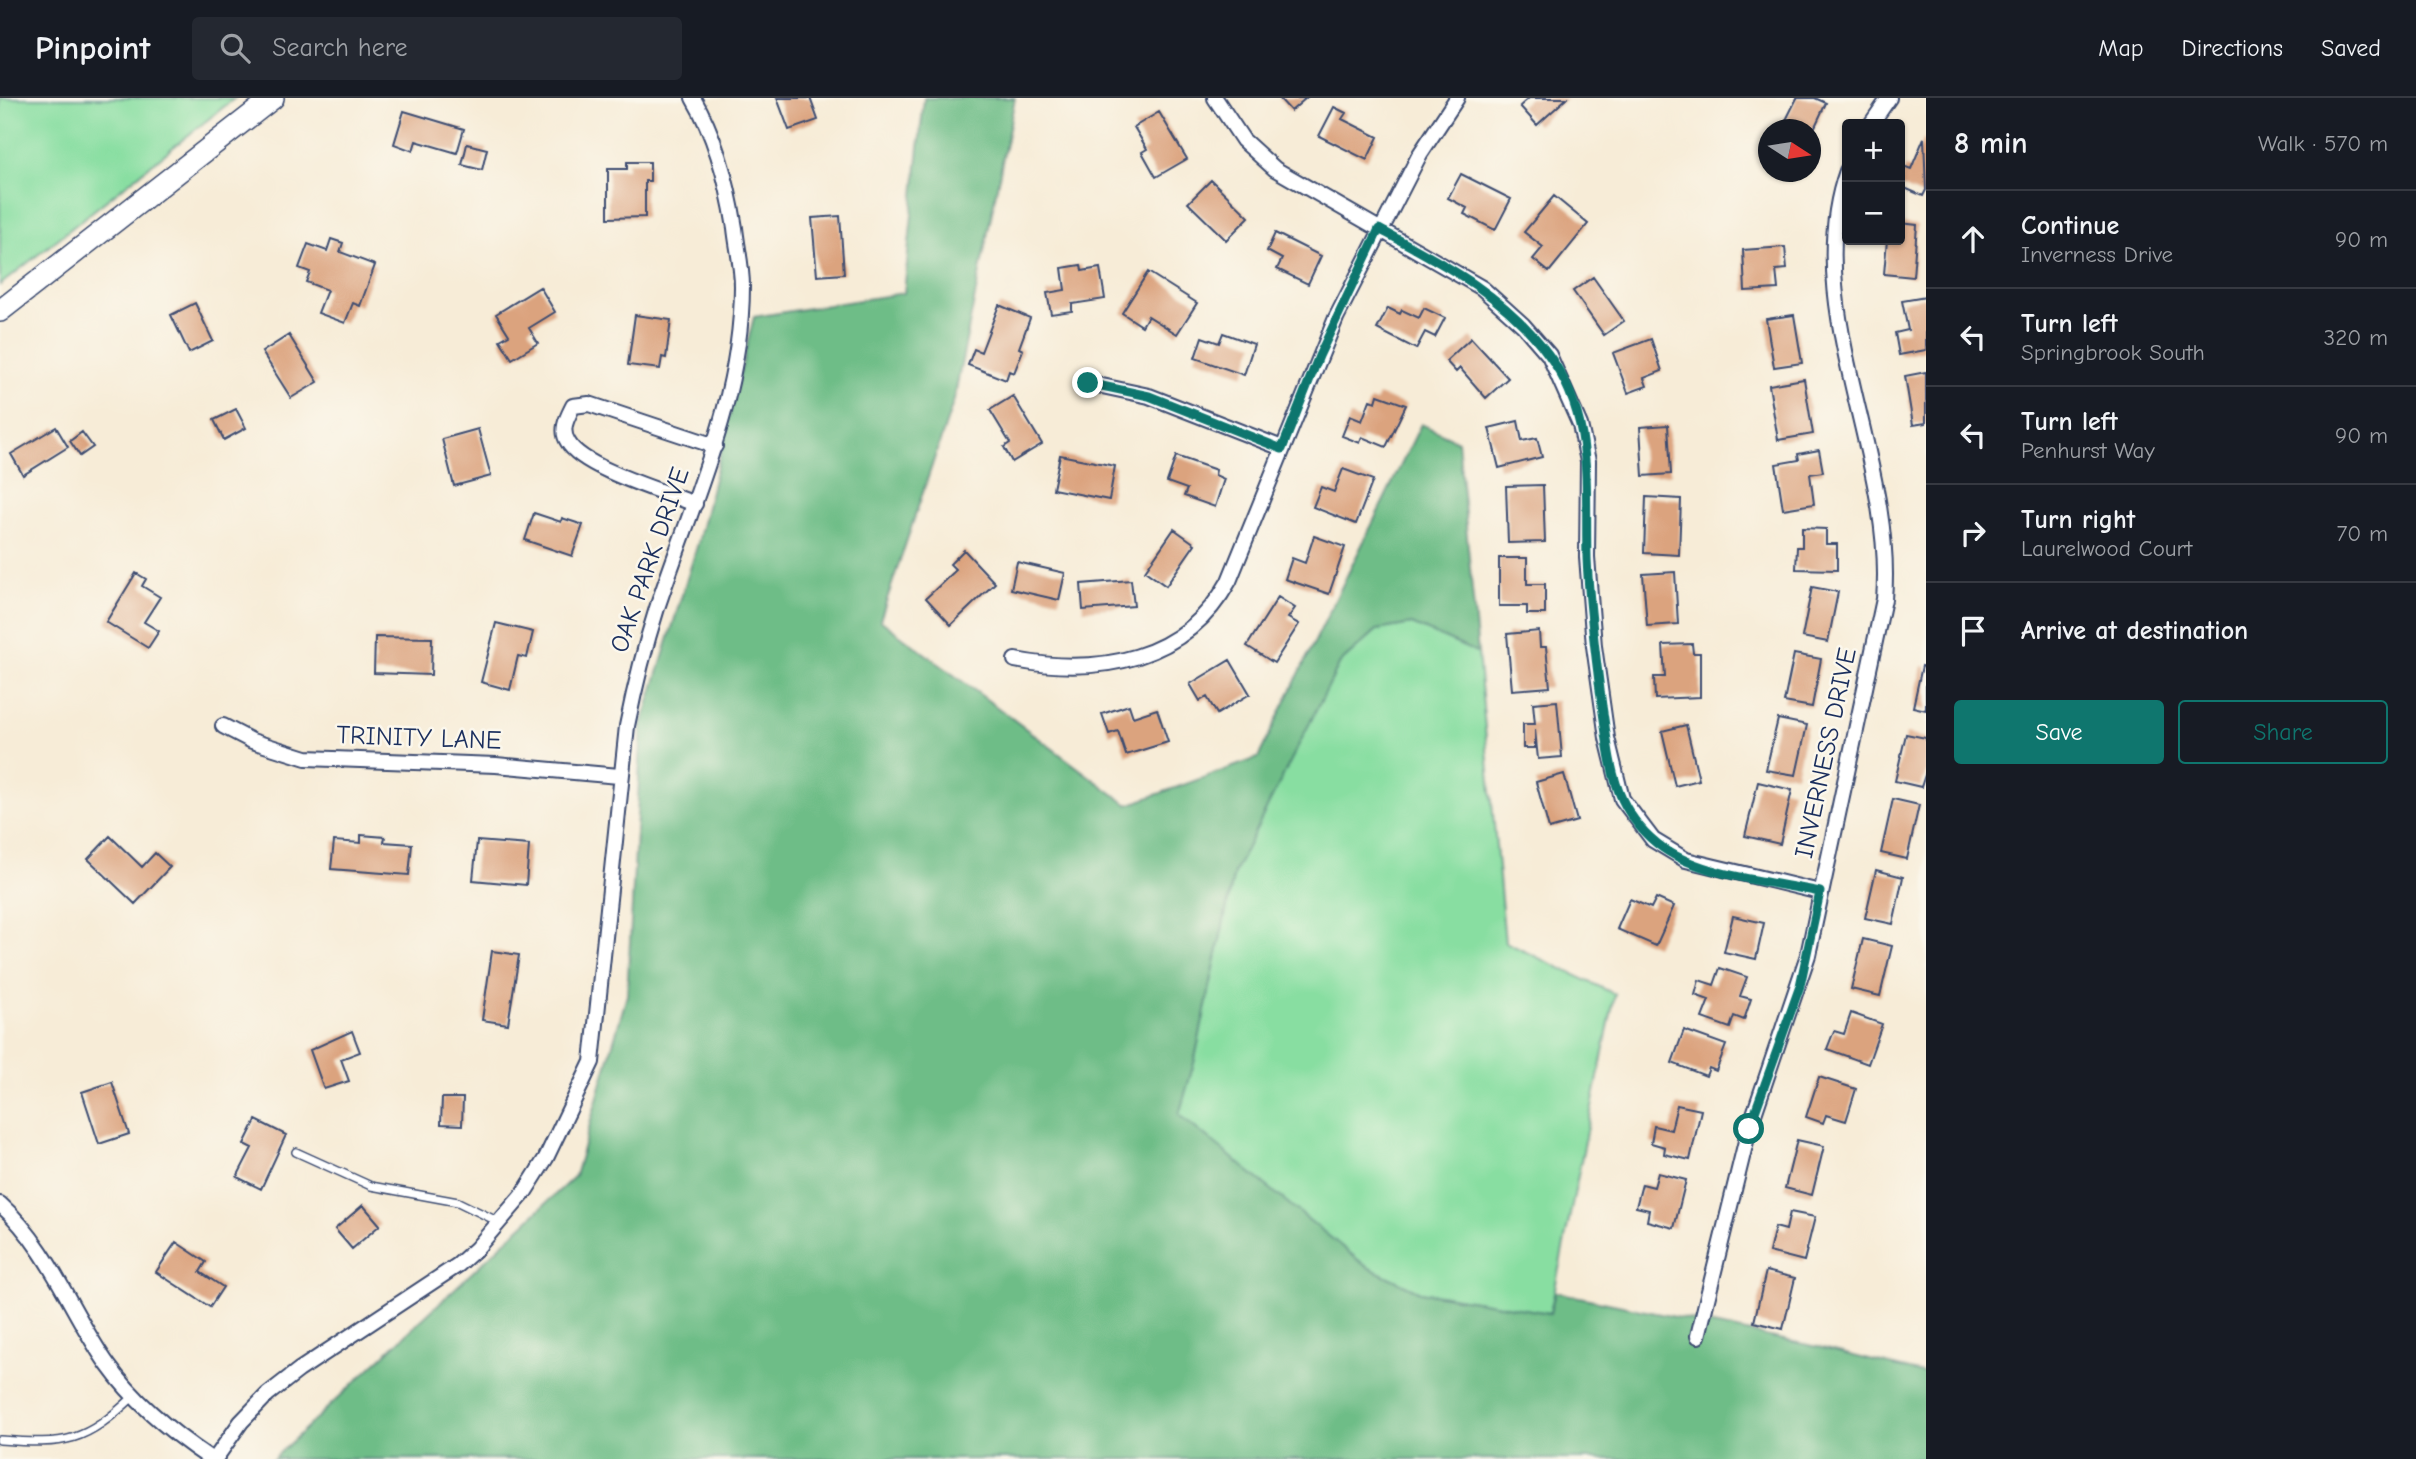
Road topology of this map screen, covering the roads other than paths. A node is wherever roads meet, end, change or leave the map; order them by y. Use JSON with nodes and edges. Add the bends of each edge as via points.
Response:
{"nodes":[{"id":1,"x":273,"y":98,"type":"edge"},
{"id":2,"x":693,"y":98,"type":"edge"},
{"id":3,"x":1215,"y":98,"type":"edge"},
{"id":4,"x":1457,"y":98,"type":"edge"},
{"id":5,"x":1889,"y":98,"type":"edge"},
{"id":6,"x":1874,"y":119,"type":"edge"},
{"id":7,"x":1844,"y":182,"type":"edge"},
{"id":8,"x":1379,"y":229,"type":"junction"},
{"id":9,"x":0,"y":311,"type":"edge"},
{"id":10,"x":1088,"y":383,"type":"dead end"},
{"id":11,"x":715,"y":446,"type":"junction"},
{"id":12,"x":1282,"y":449,"type":"junction"},
{"id":13,"x":695,"y":504,"type":"junction"},
{"id":14,"x":1015,"y":660,"type":"dead end"},
{"id":15,"x":223,"y":726,"type":"dead end"},
{"id":16,"x":620,"y":776,"type":"junction"},
{"id":17,"x":1820,"y":892,"type":"junction"},
{"id":18,"x":296,"y":1152,"type":"dead end"},
{"id":19,"x":0,"y":1204,"type":"edge"},
{"id":20,"x":500,"y":1222,"type":"junction"},
{"id":21,"x":1698,"y":1336,"type":"dead end"},
{"id":22,"x":134,"y":1395,"type":"junction"},
{"id":23,"x":0,"y":1440,"type":"edge"},
{"id":24,"x":213,"y":1459,"type":"edge"}],
"edges":[{"from":1,"to":9,"type":"main road"},
{"from":2,"to":11,"type":"street","name":"OAK PARK DRIVE","via":[[728,189],[742,284],[736,360]]},
{"from":3,"to":8,"type":"street","via":[[1243,140],[1275,169]]},
{"from":4,"to":8,"type":"street","via":[[1419,154]]},
{"from":5,"to":6,"type":"street"},
{"from":7,"to":17,"type":"street","name":"INVERNESS DRIVE","via":[[1832,253],[1887,566],[1857,732]]},
{"from":8,"to":12,"type":"street","via":[[1319,356]]},
{"from":8,"to":17,"type":"street","via":[[1482,288],[1549,355],[1564,383],[1588,461],[1587,556],[1594,646],[1617,785],[1629,812],[1653,840],[1686,860]]},
{"from":10,"to":12,"type":"street","via":[[1149,396]]},
{"from":11,"to":13,"type":"street","name":"OAK PARK DRIVE"},
{"from":11,"to":13,"type":"street","via":[[589,404],[573,406],[564,423],[566,441],[584,460]]},
{"from":12,"to":14,"type":"street","via":[[1229,581],[1206,616],[1178,638],[1107,665]]},
{"from":13,"to":16,"type":"street","name":"OAK PARK DRIVE","via":[[638,672]]},
{"from":15,"to":16,"type":"street","name":"TRINITY LANE","via":[[252,741],[306,758],[496,765]]},
{"from":16,"to":20,"type":"street","name":"OAK PARK DRIVE","via":[[595,1046],[579,1094],[546,1158]]},
{"from":17,"to":21,"type":"street","name":"INVERNESS DRIVE","via":[[1808,955],[1749,1129]]},
{"from":18,"to":20,"type":"lane","via":[[371,1186],[458,1202]]},
{"from":19,"to":22,"type":"street","via":[[35,1241],[107,1364]]},
{"from":20,"to":24,"type":"street","name":"OAK PARK DRIVE","via":[[458,1265],[268,1394]]},
{"from":22,"to":23,"type":"lane","via":[[88,1432],[63,1443]]},
{"from":22,"to":24,"type":"street","via":[[153,1415]]}]}
